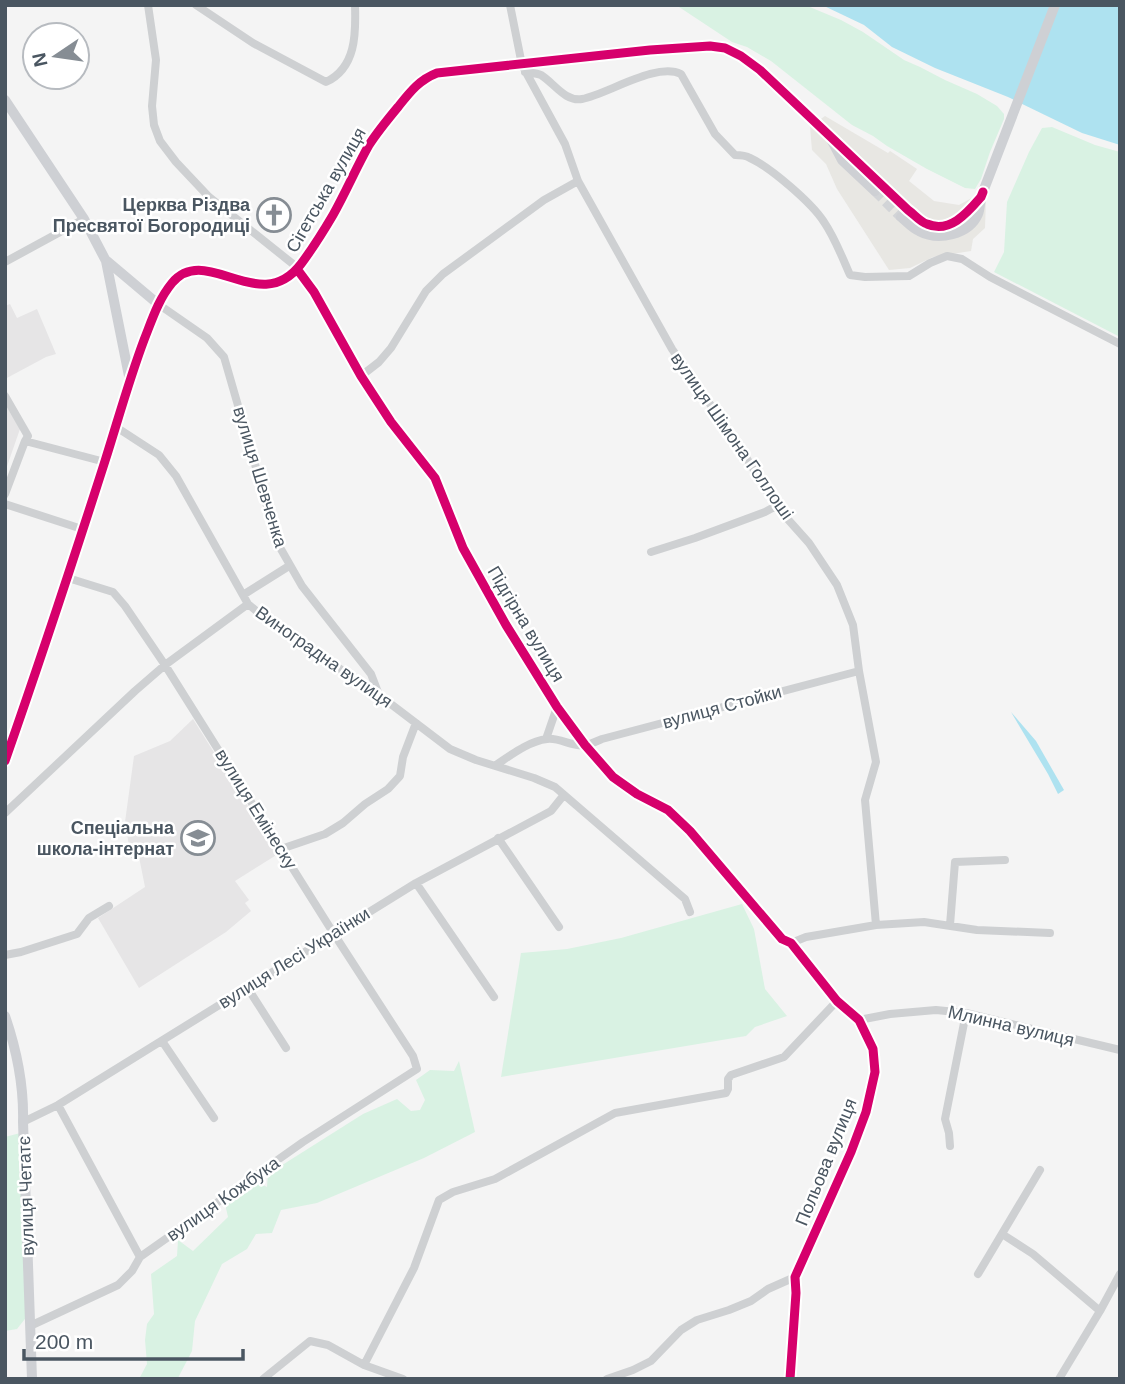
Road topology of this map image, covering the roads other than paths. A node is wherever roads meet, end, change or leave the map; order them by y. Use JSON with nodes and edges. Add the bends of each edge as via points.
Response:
{"nodes":[{"id":1,"x":148,"y":5,"type":"edge"},
{"id":2,"x":196,"y":5,"type":"edge"},
{"id":3,"x":355,"y":5,"type":"edge"},
{"id":4,"x":510,"y":5,"type":"edge"},
{"id":5,"x":1055,"y":5,"type":"edge"},
{"id":6,"x":523,"y":68,"type":"junction"},
{"id":7,"x":5,"y":100,"type":"edge"},
{"id":8,"x":578,"y":181,"type":"junction"},
{"id":9,"x":878,"y":188,"type":"tunnel mouth"},
{"id":10,"x":905,"y":213,"type":"tunnel mouth"},
{"id":11,"x":84,"y":219,"type":"junction"},
{"id":12,"x":106,"y":261,"type":"junction"},
{"id":13,"x":5,"y":262,"type":"edge"},
{"id":14,"x":298,"y":268,"type":"junction"},
{"id":15,"x":158,"y":304,"type":"junction"},
{"id":16,"x":1120,"y":344,"type":"edge"},
{"id":17,"x":361,"y":376,"type":"junction"},
{"id":18,"x":129,"y":379,"type":"junction"},
{"id":19,"x":5,"y":396,"type":"edge"},
{"id":20,"x":116,"y":427,"type":"junction"},
{"id":21,"x":24,"y":441,"type":"junction"},
{"id":22,"x":105,"y":462,"type":"junction"},
{"id":23,"x":5,"y":494,"type":"edge"},
{"id":24,"x":5,"y":504,"type":"edge"},
{"id":25,"x":776,"y":506,"type":"junction"},
{"id":26,"x":82,"y":529,"type":"junction"},
{"id":27,"x":651,"y":552,"type":"dead end"},
{"id":28,"x":289,"y":566,"type":"junction"},
{"id":29,"x":68,"y":578,"type":"junction"},
{"id":30,"x":243,"y":595,"type":"junction"},
{"id":31,"x":248,"y":604,"type":"junction"},
{"id":32,"x":166,"y":665,"type":"junction"},
{"id":33,"x":859,"y":671,"type":"junction"},
{"id":34,"x":379,"y":695,"type":"junction"},
{"id":35,"x":557,"y":707,"type":"junction"},
{"id":36,"x":416,"y":723,"type":"junction"},
{"id":37,"x":546,"y":739,"type":"junction"},
{"id":38,"x":585,"y":746,"type":"junction"},
{"id":39,"x":5,"y":761,"type":"edge"},
{"id":40,"x":496,"y":765,"type":"junction"},
{"id":41,"x":564,"y":796,"type":"junction"},
{"id":42,"x":5,"y":813,"type":"edge"},
{"id":43,"x":498,"y":838,"type":"junction"},
{"id":44,"x":281,"y":849,"type":"junction"},
{"id":45,"x":1005,"y":860,"type":"dead end"},
{"id":46,"x":416,"y":883,"type":"junction"},
{"id":47,"x":109,"y":906,"type":"dead end"},
{"id":48,"x":690,"y":912,"type":"dead end"},
{"id":49,"x":876,"y":925,"type":"junction"},
{"id":50,"x":950,"y":925,"type":"junction"},
{"id":51,"x":559,"y":927,"type":"dead end"},
{"id":52,"x":1050,"y":933,"type":"dead end"},
{"id":53,"x":334,"y":934,"type":"junction"},
{"id":54,"x":791,"y":943,"type":"junction"},
{"id":55,"x":5,"y":955,"type":"edge"},
{"id":56,"x":247,"y":987,"type":"junction"},
{"id":57,"x":494,"y":997,"type":"dead end"},
{"id":58,"x":837,"y":1001,"type":"junction"},
{"id":59,"x":966,"y":1013,"type":"junction"},
{"id":60,"x":5,"y":1016,"type":"edge"},
{"id":61,"x":859,"y":1020,"type":"junction"},
{"id":62,"x":162,"y":1041,"type":"junction"},
{"id":63,"x":286,"y":1048,"type":"dead end"},
{"id":64,"x":1120,"y":1051,"type":"edge"},
{"id":65,"x":417,"y":1069,"type":"joint"},
{"id":66,"x":58,"y":1105,"type":"junction"},
{"id":67,"x":214,"y":1118,"type":"dead end"},
{"id":68,"x":23,"y":1122,"type":"junction"},
{"id":69,"x":950,"y":1146,"type":"dead end"},
{"id":70,"x":1040,"y":1170,"type":"dead end"},
{"id":71,"x":1002,"y":1234,"type":"junction"},
{"id":72,"x":140,"y":1257,"type":"junction"},
{"id":73,"x":1120,"y":1273,"type":"edge"},
{"id":74,"x":978,"y":1274,"type":"dead end"},
{"id":75,"x":796,"y":1277,"type":"junction"},
{"id":76,"x":1100,"y":1311,"type":"junction"},
{"id":77,"x":30,"y":1326,"type":"junction"},
{"id":78,"x":364,"y":1365,"type":"junction"},
{"id":79,"x":32,"y":1379,"type":"edge"},
{"id":80,"x":263,"y":1379,"type":"edge"},
{"id":81,"x":403,"y":1379,"type":"edge"},
{"id":82,"x":607,"y":1379,"type":"edge"},
{"id":83,"x":790,"y":1379,"type":"edge"},
{"id":84,"x":1059,"y":1379,"type":"edge"}],
"edges":[{"from":1,"to":14,"type":"street","name":"Підгірна вулиця","via":[[156,60],[152,106],[160,141],[209,197]]},
{"from":2,"to":3,"type":"street","via":[[253,43],[326,82],[341,71],[352,51]]},
{"from":4,"to":6,"type":"street","name":"вулиця Шімона Голлоші"},
{"from":5,"to":10,"type":"street","via":[[982,195],[961,219],[939,226]]},
{"from":6,"to":8,"type":"street","name":"вулиця Шімона Голлоші","via":[[565,144]]},
{"from":6,"to":9,"type":"street","name":"Сігетська вулиця","via":[[662,49],[725,48],[760,70],[827,132],[842,160]]},
{"from":6,"to":14,"type":"street","name":"Сігетська вулиця","via":[[437,73],[414,87],[369,146]]},
{"from":6,"to":16,"type":"street","via":[[575,100],[660,71],[675,71],[715,134],[735,155],[760,163],[822,219],[850,275],[909,276],[947,256],[962,259]]},
{"from":7,"to":11,"type":"street"},
{"from":8,"to":17,"type":"street","via":[[544,200],[443,274],[426,291],[391,348]]},
{"from":8,"to":25,"type":"street","name":"вулиця Шімона Голлоші","via":[[672,349]]},
{"from":11,"to":12,"type":"street"},
{"from":11,"to":13,"type":"street"},
{"from":12,"to":15,"type":"street"},
{"from":12,"to":18,"type":"street"},
{"from":14,"to":15,"type":"street","name":"Сігетська вулиця","via":[[282,281],[258,285],[190,271],[173,282]]},
{"from":14,"to":17,"type":"street","name":"Підгірна вулиця"},
{"from":15,"to":18,"type":"street","name":"Сігетська вулиця"},
{"from":15,"to":28,"type":"street","name":"вулиця Шевченка","via":[[207,338],[224,356],[278,544]]},
{"from":17,"to":35,"type":"street","name":"Підгірна вулиця","via":[[435,478],[463,548]]},
{"from":18,"to":20,"type":"street","name":"Сігетська вулиця"},
{"from":19,"to":21,"type":"street","via":[[28,436]]},
{"from":20,"to":22,"type":"street","name":"Сігетська вулиця"},
{"from":20,"to":30,"type":"street","via":[[159,455],[176,476]]},
{"from":21,"to":22,"type":"street"},
{"from":21,"to":23,"type":"street"},
{"from":22,"to":26,"type":"street","name":"Сігетська вулиця"},
{"from":24,"to":26,"type":"street"},
{"from":25,"to":27,"type":"street"},
{"from":25,"to":33,"type":"street","name":"вулиця Шімона Голлоші","via":[[809,543],[837,585],[853,625]]},
{"from":26,"to":29,"type":"street","name":"Сігетська вулиця"},
{"from":28,"to":30,"type":"street"},
{"from":28,"to":34,"type":"street","name":"вулиця Шевченка","via":[[371,674]]},
{"from":29,"to":32,"type":"street","name":"вулиця Емінеску","via":[[113,592]]},
{"from":29,"to":39,"type":"street","name":"Сігетська вулиця"},
{"from":30,"to":31,"type":"street"},
{"from":31,"to":32,"type":"street","name":"Виноградна вулиця"},
{"from":31,"to":34,"type":"street","name":"Виноградна вулиця"},
{"from":32,"to":42,"type":"street","name":"Виноградна вулиця"},
{"from":32,"to":44,"type":"street","name":"вулиця Емінеску"},
{"from":33,"to":38,"type":"street","name":"вулиця Стойки"},
{"from":33,"to":49,"type":"street","name":"вулиця Шімона Голлоші","via":[[876,762],[865,800]]},
{"from":34,"to":36,"type":"street","name":"Виноградна вулиця"},
{"from":35,"to":37,"type":"street"},
{"from":35,"to":38,"type":"street","name":"Підгірна вулиця"},
{"from":36,"to":40,"type":"street","name":"Виноградна вулиця","via":[[450,749]]},
{"from":36,"to":44,"type":"street","via":[[400,776],[388,789],[326,834]]},
{"from":37,"to":38,"type":"street"},
{"from":37,"to":40,"type":"street"},
{"from":38,"to":54,"type":"street","name":"Підгірна вулиця","via":[[613,777],[668,810],[690,831],[782,939]]},
{"from":40,"to":41,"type":"street","name":"Виноградна вулиця","via":[[534,778]]},
{"from":41,"to":43,"type":"street","name":"вулиця Лесі Українки","via":[[551,811]]},
{"from":41,"to":48,"type":"street","name":"Виноградна вулиця","via":[[685,899]]},
{"from":43,"to":46,"type":"street","name":"вулиця Лесі Українки"},
{"from":43,"to":51,"type":"street"},
{"from":44,"to":53,"type":"street","name":"вулиця Емінеску"},
{"from":45,"to":50,"type":"street","via":[[955,862]]},
{"from":46,"to":53,"type":"street","name":"вулиця Лесі Українки"},
{"from":46,"to":57,"type":"street"},
{"from":47,"to":55,"type":"street","via":[[89,918],[77,933]]},
{"from":49,"to":50,"type":"street"},
{"from":49,"to":54,"type":"street"},
{"from":50,"to":52,"type":"street"},
{"from":53,"to":56,"type":"street","name":"вулиця Лесі Українки"},
{"from":53,"to":65,"type":"street","name":"вулиця Емінеску"},
{"from":54,"to":58,"type":"street","name":"Польова вулиця"},
{"from":56,"to":62,"type":"street","name":"вулиця Лесі Українки"},
{"from":56,"to":63,"type":"street"},
{"from":58,"to":61,"type":"street","name":"Польова вулиця"},
{"from":58,"to":78,"type":"street","via":[[784,1057],[731,1075],[726,1093],[615,1113],[495,1179],[439,1200],[414,1268]]},
{"from":59,"to":61,"type":"street","name":"Млинна вулиця","via":[[936,1010]]},
{"from":59,"to":64,"type":"street","name":"Млинна вулиця"},
{"from":59,"to":69,"type":"street","via":[[945,1119]]},
{"from":60,"to":68,"type":"street","name":"вулиця Четатє","via":[[16,1048]]},
{"from":61,"to":75,"type":"street","name":"Польова вулиця","via":[[873,1049],[875,1072],[866,1112]]},
{"from":62,"to":66,"type":"street","name":"вулиця Лесі Українки"},
{"from":62,"to":67,"type":"street"},
{"from":65,"to":72,"type":"street","name":"вулиця Кожбука","via":[[303,1142]]},
{"from":66,"to":68,"type":"street","name":"вулиця Лесі Українки"},
{"from":66,"to":72,"type":"street"},
{"from":68,"to":77,"type":"street","name":"вулиця Четатє"},
{"from":70,"to":71,"type":"street"},
{"from":71,"to":74,"type":"street"},
{"from":71,"to":76,"type":"street","via":[[1034,1254]]},
{"from":72,"to":77,"type":"street","name":"вулиця Кожбука","via":[[118,1285]]},
{"from":73,"to":76,"type":"street"},
{"from":75,"to":82,"type":"street","via":[[751,1301],[697,1320],[651,1361]]},
{"from":75,"to":83,"type":"street","name":"Польова вулиця"},
{"from":76,"to":84,"type":"street"},
{"from":77,"to":79,"type":"street","name":"вулиця Четатє"},
{"from":78,"to":80,"type":"street","via":[[328,1345],[310,1341]]},
{"from":78,"to":81,"type":"street"}]}
